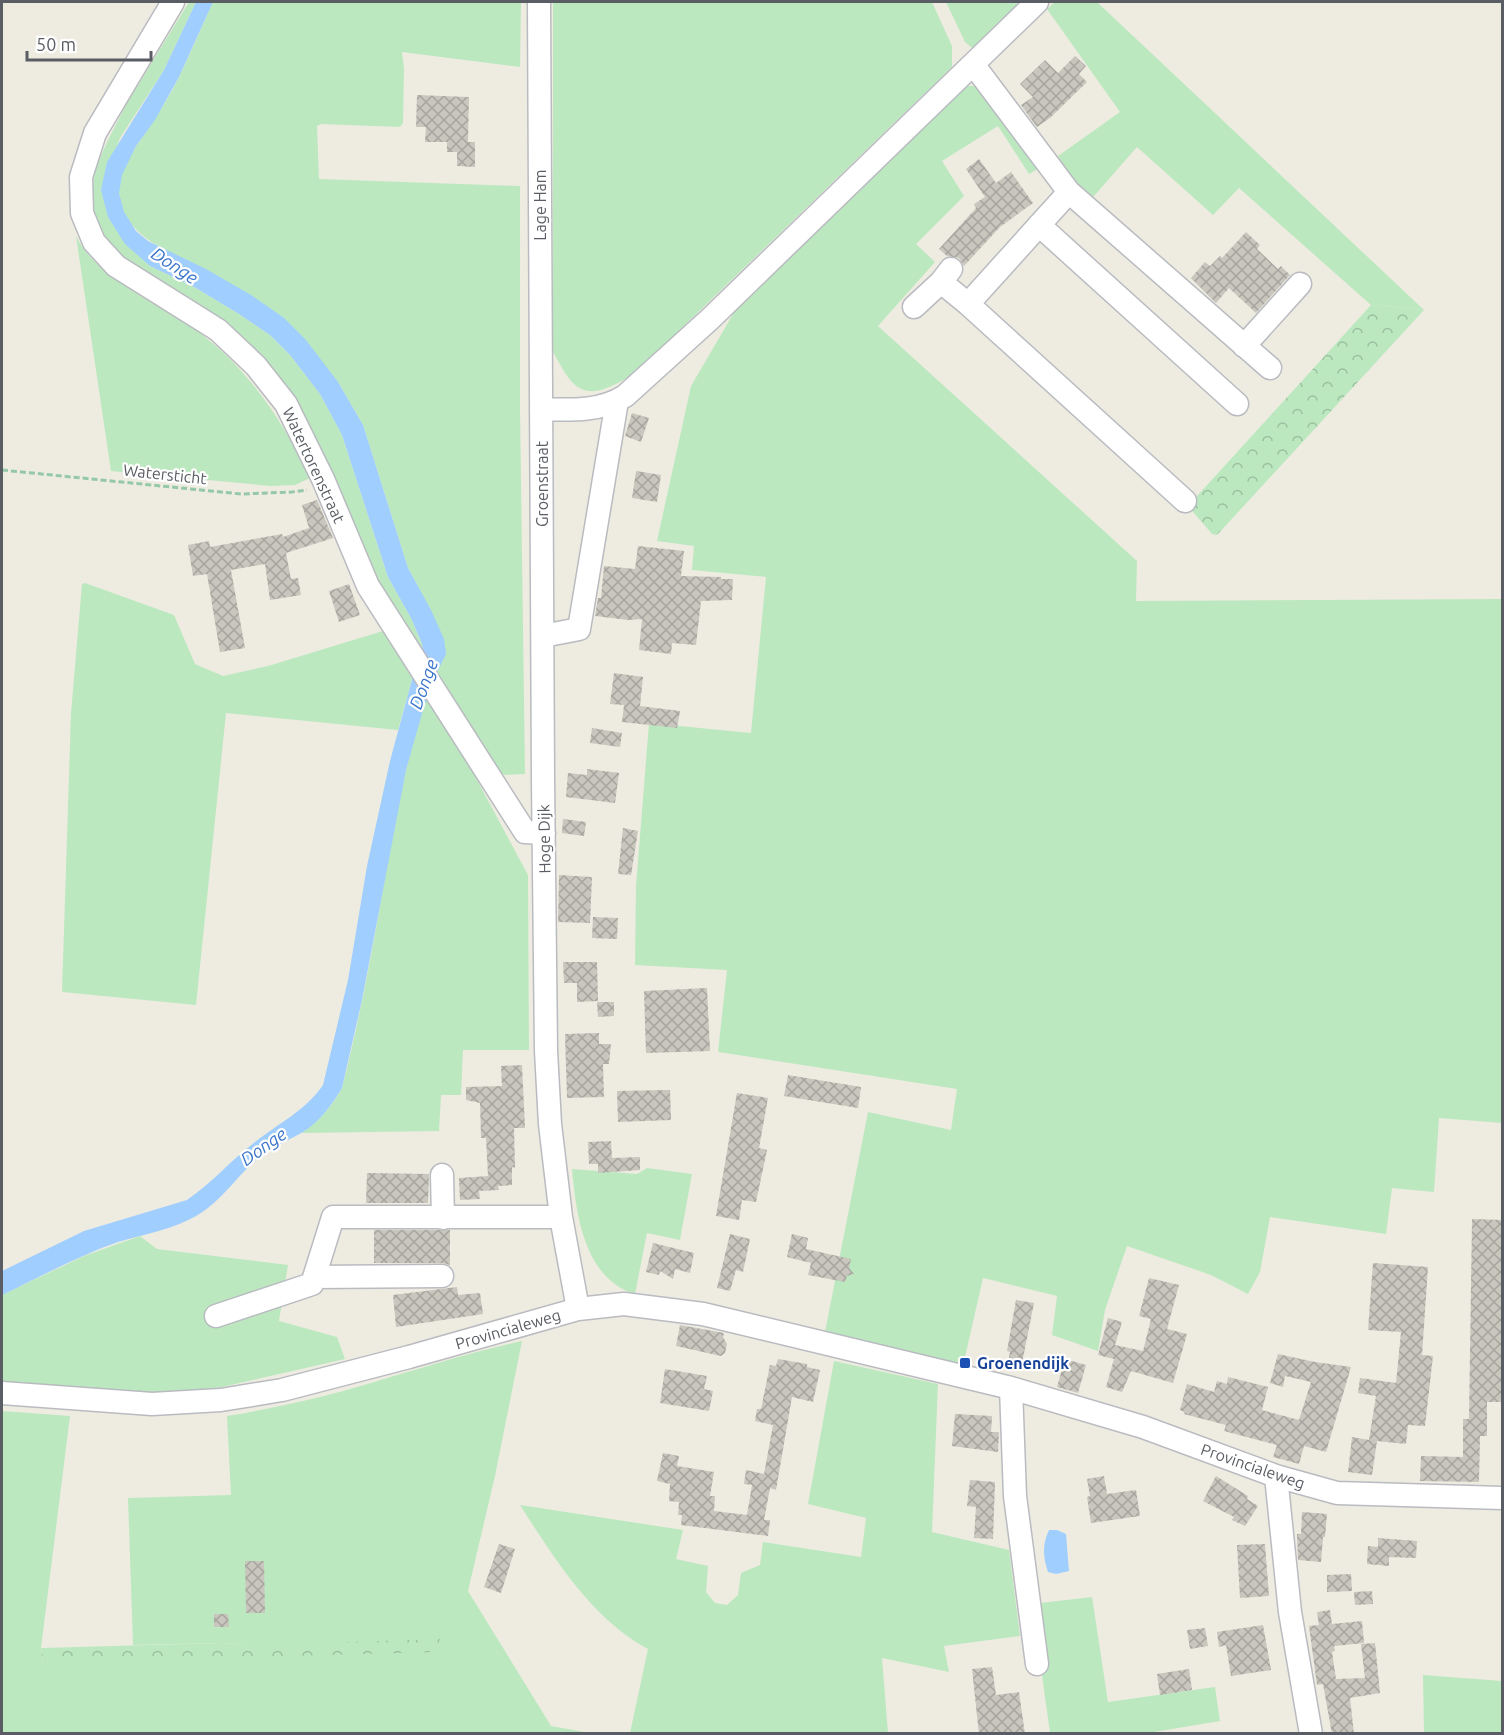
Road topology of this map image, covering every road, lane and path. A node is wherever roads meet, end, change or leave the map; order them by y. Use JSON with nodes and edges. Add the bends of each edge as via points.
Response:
{"nodes":[{"id":1,"x":172,"y":2,"type":"edge"},
{"id":2,"x":539,"y":2,"type":"edge"},
{"id":3,"x":1037,"y":2,"type":"edge"},
{"id":4,"x":973,"y":64,"type":"junction"},
{"id":5,"x":1068,"y":192,"type":"junction"},
{"id":6,"x":1028,"y":228,"type":"junction"},
{"id":7,"x":1300,"y":284,"type":"dead end"},
{"id":8,"x":968,"y":304,"type":"junction"},
{"id":9,"x":914,"y":308,"type":"dead end"},
{"id":10,"x":1244,"y":346,"type":"junction"},
{"id":11,"x":1270,"y":368,"type":"dead end"},
{"id":12,"x":617,"y":401,"type":"junction"},
{"id":13,"x":1237,"y":404,"type":"dead end"},
{"id":14,"x":541,"y":409,"type":"junction"},
{"id":15,"x":2,"y":470,"type":"edge"},
{"id":16,"x":326,"y":486,"type":"junction"},
{"id":17,"x":1185,"y":501,"type":"dead end"},
{"id":18,"x":543,"y":636,"type":"junction"},
{"id":19,"x":544,"y":833,"type":"junction"},
{"id":20,"x":442,"y":1175,"type":"dead end"},
{"id":21,"x":561,"y":1217,"type":"junction"},
{"id":22,"x":443,"y":1218,"type":"junction"},
{"id":23,"x":442,"y":1276,"type":"dead end"},
{"id":24,"x":314,"y":1277,"type":"junction"},
{"id":25,"x":578,"y":1309,"type":"junction"},
{"id":26,"x":216,"y":1316,"type":"dead end"},
{"id":27,"x":1011,"y":1388,"type":"junction"},
{"id":28,"x":2,"y":1393,"type":"edge"},
{"id":29,"x":1276,"y":1476,"type":"junction"},
{"id":30,"x":1503,"y":1498,"type":"edge"},
{"id":31,"x":1037,"y":1664,"type":"dead end"},
{"id":32,"x":1311,"y":1734,"type":"edge"}],
"edges":[{"from":1,"to":16,"type":"street","name":"Watertorenstraat","via":[[95,133],[81,177],[82,213],[94,242],[117,266],[218,330],[256,366],[286,404]]},
{"from":2,"to":14,"type":"street","name":"Lage Ham"},
{"from":3,"to":4,"type":"street"},
{"from":4,"to":5,"type":"street"},
{"from":4,"to":12,"type":"street","via":[[710,319]]},
{"from":5,"to":6,"type":"street"},
{"from":5,"to":10,"type":"street"},
{"from":6,"to":8,"type":"street"},
{"from":6,"to":13,"type":"street"},
{"from":7,"to":10,"type":"street"},
{"from":8,"to":9,"type":"street","via":[[946,275]]},
{"from":8,"to":17,"type":"street"},
{"from":10,"to":11,"type":"street"},
{"from":12,"to":14,"type":"street","via":[[580,410]]},
{"from":12,"to":18,"type":"street","via":[[579,629]]},
{"from":14,"to":18,"type":"street","name":"Groenstraat"},
{"from":15,"to":16,"type":"path","name":"Watersticht","via":[[241,494]]},
{"from":16,"to":19,"type":"street","name":"Watertorenstraat","via":[[368,586],[416,663],[525,832]]},
{"from":18,"to":19,"type":"street","name":"Hoge Dijk"},
{"from":19,"to":21,"type":"street","name":"Hoge Dijk","via":[[546,1050]]},
{"from":20,"to":22,"type":"street"},
{"from":21,"to":22,"type":"street"},
{"from":21,"to":25,"type":"street","name":"Hoge Dijk"},
{"from":22,"to":24,"type":"street","via":[[333,1217]]},
{"from":23,"to":24,"type":"street"},
{"from":24,"to":26,"type":"street","via":[[312,1284]]},
{"from":25,"to":27,"type":"street","name":"Provincialeweg","via":[[624,1304],[703,1314]]},
{"from":25,"to":28,"type":"street","name":"Provincialeweg","via":[[282,1390],[221,1400],[152,1404]]},
{"from":27,"to":29,"type":"street","name":"Provincialeweg","via":[[1143,1426]]},
{"from":27,"to":31,"type":"street","via":[[1016,1496]]},
{"from":29,"to":30,"type":"street","name":"Provincialeweg","via":[[1337,1493]]},
{"from":29,"to":32,"type":"street","via":[[1290,1612]]}]}
